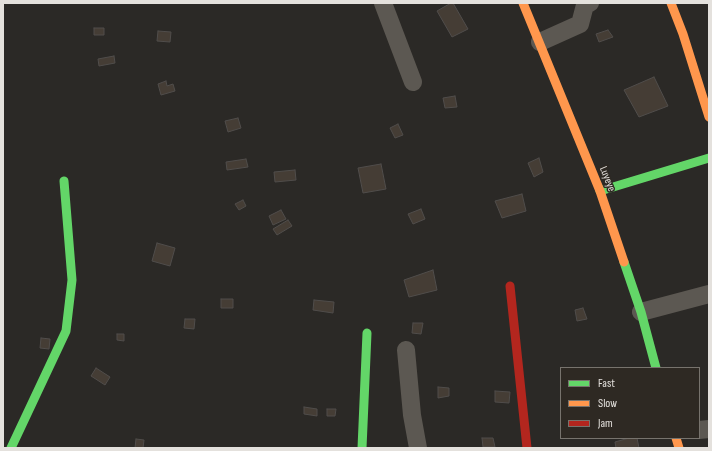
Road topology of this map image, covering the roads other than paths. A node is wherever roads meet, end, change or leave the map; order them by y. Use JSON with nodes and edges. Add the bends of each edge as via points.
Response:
{"nodes":[{"id":1,"x":383,"y":3,"type":"edge"},
{"id":2,"x":523,"y":3,"type":"edge"},
{"id":3,"x":590,"y":3,"type":"edge"},
{"id":4,"x":671,"y":3,"type":"edge"},
{"id":5,"x":540,"y":42,"type":"junction"},
{"id":6,"x":413,"y":82,"type":"dead end"},
{"id":7,"x":709,"y":117,"type":"edge"},
{"id":8,"x":709,"y":158,"type":"edge"},
{"id":9,"x":64,"y":180,"type":"dead end"},
{"id":10,"x":600,"y":191,"type":"junction"},
{"id":11,"x":510,"y":286,"type":"dead end"},
{"id":12,"x":709,"y":294,"type":"edge"},
{"id":13,"x":641,"y":312,"type":"junction"},
{"id":14,"x":367,"y":333,"type":"dead end"},
{"id":15,"x":406,"y":350,"type":"dead end"},
{"id":16,"x":656,"y":367,"type":"edge"},
{"id":17,"x":11,"y":448,"type":"edge"},
{"id":18,"x":362,"y":448,"type":"edge"},
{"id":19,"x":418,"y":448,"type":"edge"},
{"id":20,"x":527,"y":448,"type":"edge"}],
"edges":[{"from":1,"to":6,"type":"street"},
{"from":2,"to":5,"type":"street","name":"Luyeye"},
{"from":3,"to":5,"type":"street","via":[[585,5],[580,24]]},
{"from":4,"to":7,"type":"street"},
{"from":5,"to":10,"type":"street","name":"Luyeye"},
{"from":8,"to":10,"type":"street"},
{"from":9,"to":17,"type":"street","via":[[72,280],[66,331]]},
{"from":10,"to":13,"type":"street","name":"Luyeye"},
{"from":11,"to":20,"type":"street"},
{"from":12,"to":13,"type":"street"},
{"from":13,"to":16,"type":"street","name":"Luyeye"},
{"from":14,"to":18,"type":"street"},
{"from":15,"to":19,"type":"street"}]}
